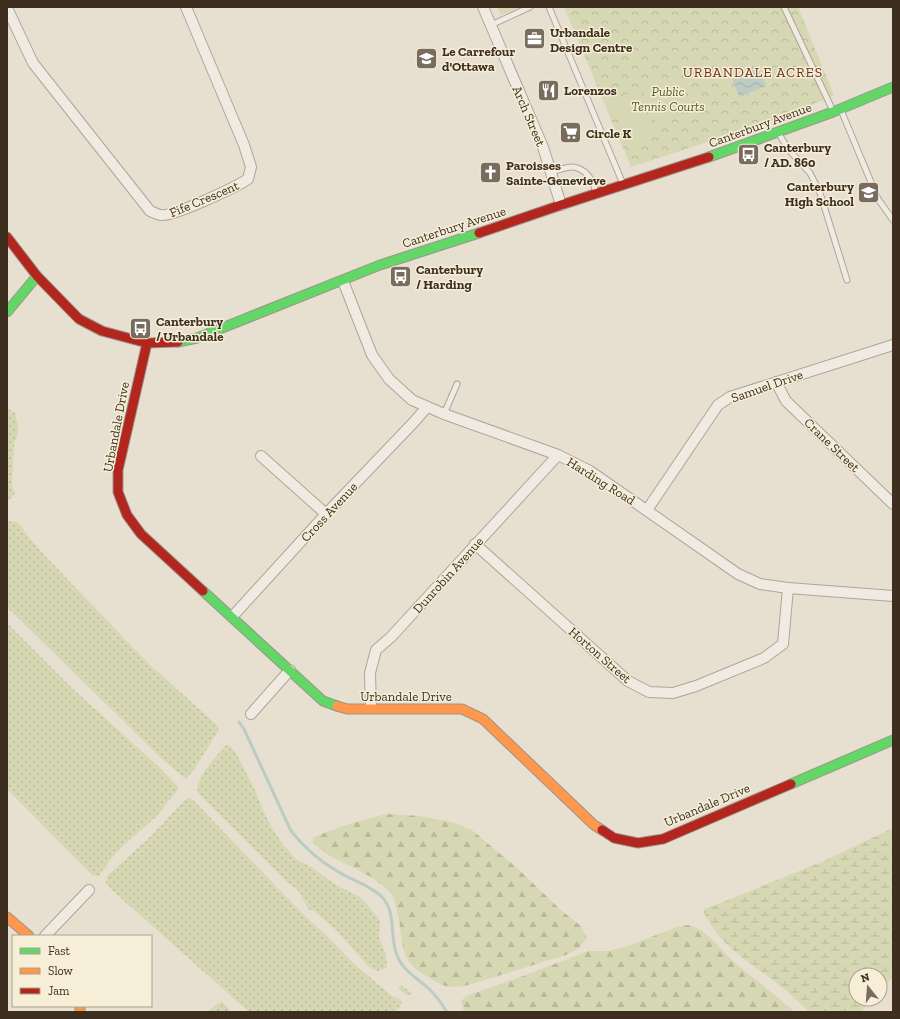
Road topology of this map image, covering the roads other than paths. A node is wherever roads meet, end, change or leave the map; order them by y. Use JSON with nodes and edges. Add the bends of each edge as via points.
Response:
{"nodes":[{"id":1,"x":186,"y":7,"type":"edge"},
{"id":2,"x":483,"y":7,"type":"edge"},
{"id":3,"x":530,"y":7,"type":"edge"},
{"id":4,"x":549,"y":7,"type":"edge"},
{"id":5,"x":784,"y":7,"type":"edge"},
{"id":6,"x":10,"y":9,"type":"edge"},
{"id":7,"x":491,"y":25,"type":"junction"},
{"id":8,"x":893,"y":87,"type":"edge"},
{"id":9,"x":837,"y":111,"type":"junction"},
{"id":10,"x":778,"y":133,"type":"junction"},
{"id":11,"x":551,"y":172,"type":"junction"},
{"id":12,"x":623,"y":185,"type":"junction"},
{"id":13,"x":596,"y":193,"type":"junction"},
{"id":14,"x":561,"y":204,"type":"junction"},
{"id":15,"x":893,"y":220,"type":"edge"},
{"id":16,"x":7,"y":237,"type":"edge"},
{"id":17,"x":37,"y":276,"type":"junction"},
{"id":18,"x":847,"y":280,"type":"dead end"},
{"id":19,"x":342,"y":281,"type":"junction"},
{"id":20,"x":7,"y":312,"type":"edge"},
{"id":21,"x":147,"y":343,"type":"junction"},
{"id":22,"x":893,"y":345,"type":"edge"},
{"id":23,"x":776,"y":382,"type":"junction"},
{"id":24,"x":457,"y":384,"type":"dead end"},
{"id":25,"x":427,"y":407,"type":"junction"},
{"id":26,"x":444,"y":414,"type":"junction"},
{"id":27,"x":558,"y":455,"type":"junction"},
{"id":28,"x":261,"y":456,"type":"dead end"},
{"id":29,"x":893,"y":504,"type":"edge"},
{"id":30,"x":647,"y":510,"type":"junction"},
{"id":31,"x":326,"y":514,"type":"junction"},
{"id":32,"x":475,"y":544,"type":"junction"},
{"id":33,"x":788,"y":588,"type":"junction"},
{"id":34,"x":893,"y":596,"type":"edge"},
{"id":35,"x":232,"y":618,"type":"junction"},
{"id":36,"x":290,"y":670,"type":"junction"},
{"id":37,"x":371,"y":708,"type":"junction"},
{"id":38,"x":251,"y":714,"type":"dead end"},
{"id":39,"x":893,"y":740,"type":"edge"},
{"id":40,"x":89,"y":890,"type":"dead end"},
{"id":41,"x":7,"y":917,"type":"edge"},
{"id":42,"x":28,"y":935,"type":"edge"},
{"id":43,"x":46,"y":935,"type":"edge"}],
"edges":[{"from":1,"to":6,"type":"street","name":"Fife Crescent","via":[[244,145],[250,167],[248,179],[238,186],[162,216],[150,211],[33,63]]},
{"from":2,"to":7,"type":"street","name":"Arch Street"},
{"from":3,"to":7,"type":"lane"},
{"from":4,"to":12,"type":"lane"},
{"from":5,"to":9,"type":"lane"},
{"from":7,"to":11,"type":"street","name":"Arch Street","via":[[543,147]]},
{"from":8,"to":9,"type":"street","name":"Canterbury Avenue"},
{"from":9,"to":10,"type":"street","name":"Canterbury Avenue"},
{"from":9,"to":15,"type":"lane","via":[[878,199]]},
{"from":10,"to":12,"type":"street","name":"Canterbury Avenue"},
{"from":10,"to":18,"type":"lane","via":[[788,149],[810,173],[820,193]]},
{"from":11,"to":13,"type":"lane","via":[[573,167],[585,172],[593,181]]},
{"from":11,"to":14,"type":"street","name":"Arch Street"},
{"from":12,"to":13,"type":"street","name":"Canterbury Avenue"},
{"from":13,"to":14,"type":"street","name":"Canterbury Avenue"},
{"from":14,"to":19,"type":"street","name":"Canterbury Avenue","via":[[380,265]]},
{"from":16,"to":17,"type":"street","name":"Canterbury Avenue"},
{"from":17,"to":20,"type":"street"},
{"from":17,"to":21,"type":"street","name":"Canterbury Avenue","via":[[79,319],[102,331]]},
{"from":19,"to":21,"type":"street","name":"Canterbury Avenue","via":[[197,338],[173,343]]},
{"from":19,"to":25,"type":"street","name":"Harding Road","via":[[372,355],[389,379],[412,400]]},
{"from":21,"to":35,"type":"street","name":"Urbandale Drive","via":[[118,470],[118,492],[127,515],[141,534]]},
{"from":22,"to":23,"type":"street","name":"Samuel Drive"},
{"from":23,"to":29,"type":"street","name":"Crane Street","via":[[786,401]]},
{"from":23,"to":30,"type":"street","name":"Samuel Drive","via":[[730,397],[718,405]]},
{"from":24,"to":26,"type":"lane"},
{"from":25,"to":26,"type":"street","name":"Harding Road"},
{"from":25,"to":31,"type":"street","name":"Cross Avenue"},
{"from":26,"to":27,"type":"street","name":"Harding Road"},
{"from":27,"to":30,"type":"street","name":"Harding Road","via":[[590,471]]},
{"from":27,"to":32,"type":"street","name":"Dunrobin Avenue"},
{"from":28,"to":31,"type":"street"},
{"from":30,"to":33,"type":"street","name":"Harding Road","via":[[738,574],[760,584]]},
{"from":31,"to":35,"type":"street","name":"Cross Avenue"},
{"from":32,"to":33,"type":"street","name":"Horton Street","via":[[628,682],[649,692],[673,693],[696,686],[764,658],[783,644]]},
{"from":32,"to":37,"type":"street","name":"Dunrobin Avenue","via":[[391,638],[376,650],[370,673]]},
{"from":33,"to":34,"type":"street","name":"Harding Road"},
{"from":35,"to":36,"type":"street","name":"Urbandale Drive"},
{"from":36,"to":37,"type":"street","name":"Urbandale Drive","via":[[323,701],[346,709]]},
{"from":36,"to":38,"type":"street"},
{"from":37,"to":39,"type":"street","name":"Urbandale Drive","via":[[462,709],[483,719],[594,825],[614,838],[638,843],[663,839]]},
{"from":40,"to":43,"type":"street"},
{"from":41,"to":42,"type":"street"}]}
